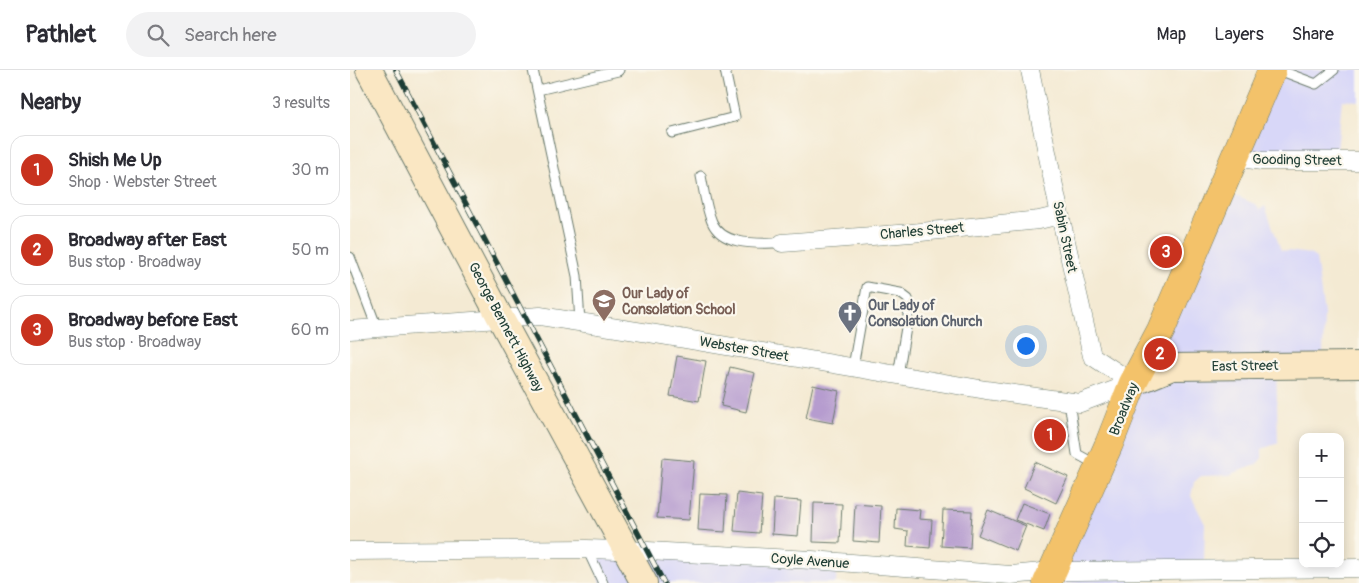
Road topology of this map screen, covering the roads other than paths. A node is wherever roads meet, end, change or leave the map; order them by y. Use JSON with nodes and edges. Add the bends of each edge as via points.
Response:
{"nodes":[{"id":1,"x":369,"y":70,"type":"edge"},
{"id":2,"x":533,"y":70,"type":"edge"},
{"id":3,"x":619,"y":70,"type":"edge"},
{"id":4,"x":725,"y":70,"type":"edge"},
{"id":5,"x":1030,"y":70,"type":"edge"},
{"id":6,"x":1272,"y":70,"type":"edge"},
{"id":7,"x":1279,"y":70,"type":"edge"},
{"id":8,"x":1334,"y":70,"type":"edge"},
{"id":9,"x":538,"y":90,"type":"junction"},
{"id":10,"x":672,"y":133,"type":"dead end"},
{"id":11,"x":1234,"y":157,"type":"junction"},
{"id":12,"x":1359,"y":161,"type":"edge"},
{"id":13,"x":701,"y":176,"type":"dead end"},
{"id":14,"x":1060,"y":215,"type":"junction"},
{"id":15,"x":782,"y":243,"type":"joint"},
{"id":16,"x":350,"y":257,"type":"edge"},
{"id":17,"x":501,"y":319,"type":"junction"},
{"id":18,"x":580,"y":322,"type":"junction"},
{"id":19,"x":377,"y":328,"type":"junction"},
{"id":20,"x":350,"y":330,"type":"edge"},
{"id":21,"x":1359,"y":365,"type":"edge"},
{"id":22,"x":854,"y":367,"type":"junction"},
{"id":23,"x":898,"y":375,"type":"junction"},
{"id":24,"x":1134,"y":383,"type":"junction"},
{"id":25,"x":1069,"y":402,"type":"junction"},
{"id":26,"x":1099,"y":467,"type":"junction"},
{"id":27,"x":587,"y":549,"type":"junction"},
{"id":28,"x":350,"y":551,"type":"edge"},
{"id":29,"x":627,"y":551,"type":"junction"},
{"id":30,"x":1359,"y":568,"type":"edge"},
{"id":31,"x":1050,"y":577,"type":"edge"},
{"id":32,"x":603,"y":583,"type":"edge"},
{"id":33,"x":644,"y":583,"type":"edge"}],
"edges":[{"from":1,"to":17,"type":"main road","name":"George Bennett Highway"},
{"from":2,"to":9,"type":"lane"},
{"from":3,"to":9,"type":"lane"},
{"from":4,"to":10,"type":"lane","via":[[735,117]]},
{"from":5,"to":14,"type":"street","name":"Sabin Street"},
{"from":6,"to":11,"type":"main road","name":"Broadway"},
{"from":7,"to":8,"type":"lane","via":[[1316,84]]},
{"from":9,"to":18,"type":"lane","via":[[577,276]]},
{"from":11,"to":12,"type":"street","name":"Gooding Street","via":[[1262,161]]},
{"from":11,"to":24,"type":"main road","name":"Broadway","via":[[1161,330]]},
{"from":13,"to":15,"type":"lane","via":[[709,214],[721,234],[733,240]]},
{"from":14,"to":15,"type":"street","name":"Charles Street","via":[[910,233]]},
{"from":14,"to":24,"type":"street","name":"Sabin Street","via":[[1092,356]]},
{"from":16,"to":19,"type":"lane"},
{"from":17,"to":18,"type":"street","name":"Webster Street","via":[[540,316]]},
{"from":17,"to":19,"type":"street","name":"Webster Street"},
{"from":17,"to":29,"type":"main road","name":"George Bennett Highway"},
{"from":18,"to":22,"type":"street","name":"Webster Street"},
{"from":19,"to":20,"type":"street","name":"Webster Street"},
{"from":21,"to":24,"type":"main road","name":"East Street","via":[[1172,367]]},
{"from":22,"to":23,"type":"street","name":"Webster Street"},
{"from":22,"to":23,"type":"lane","via":[[867,287],[900,293],[908,298],[910,304]]},
{"from":23,"to":25,"type":"street","name":"Webster Street"},
{"from":24,"to":25,"type":"street","name":"Webster Street","via":[[1080,403]]},
{"from":24,"to":26,"type":"main road","name":"Broadway"},
{"from":25,"to":26,"type":"lane","via":[[1077,454]]},
{"from":26,"to":31,"type":"main road","name":"Broadway"},
{"from":27,"to":28,"type":"street","name":"Coyle Avenue"},
{"from":27,"to":29,"type":"street","name":"Coyle Avenue"},
{"from":27,"to":32,"type":"lane"},
{"from":29,"to":31,"type":"street","name":"Coyle Avenue"},
{"from":29,"to":33,"type":"main road","name":"George Bennett Highway"},
{"from":30,"to":31,"type":"street","name":"Coyle Avenue"}]}
